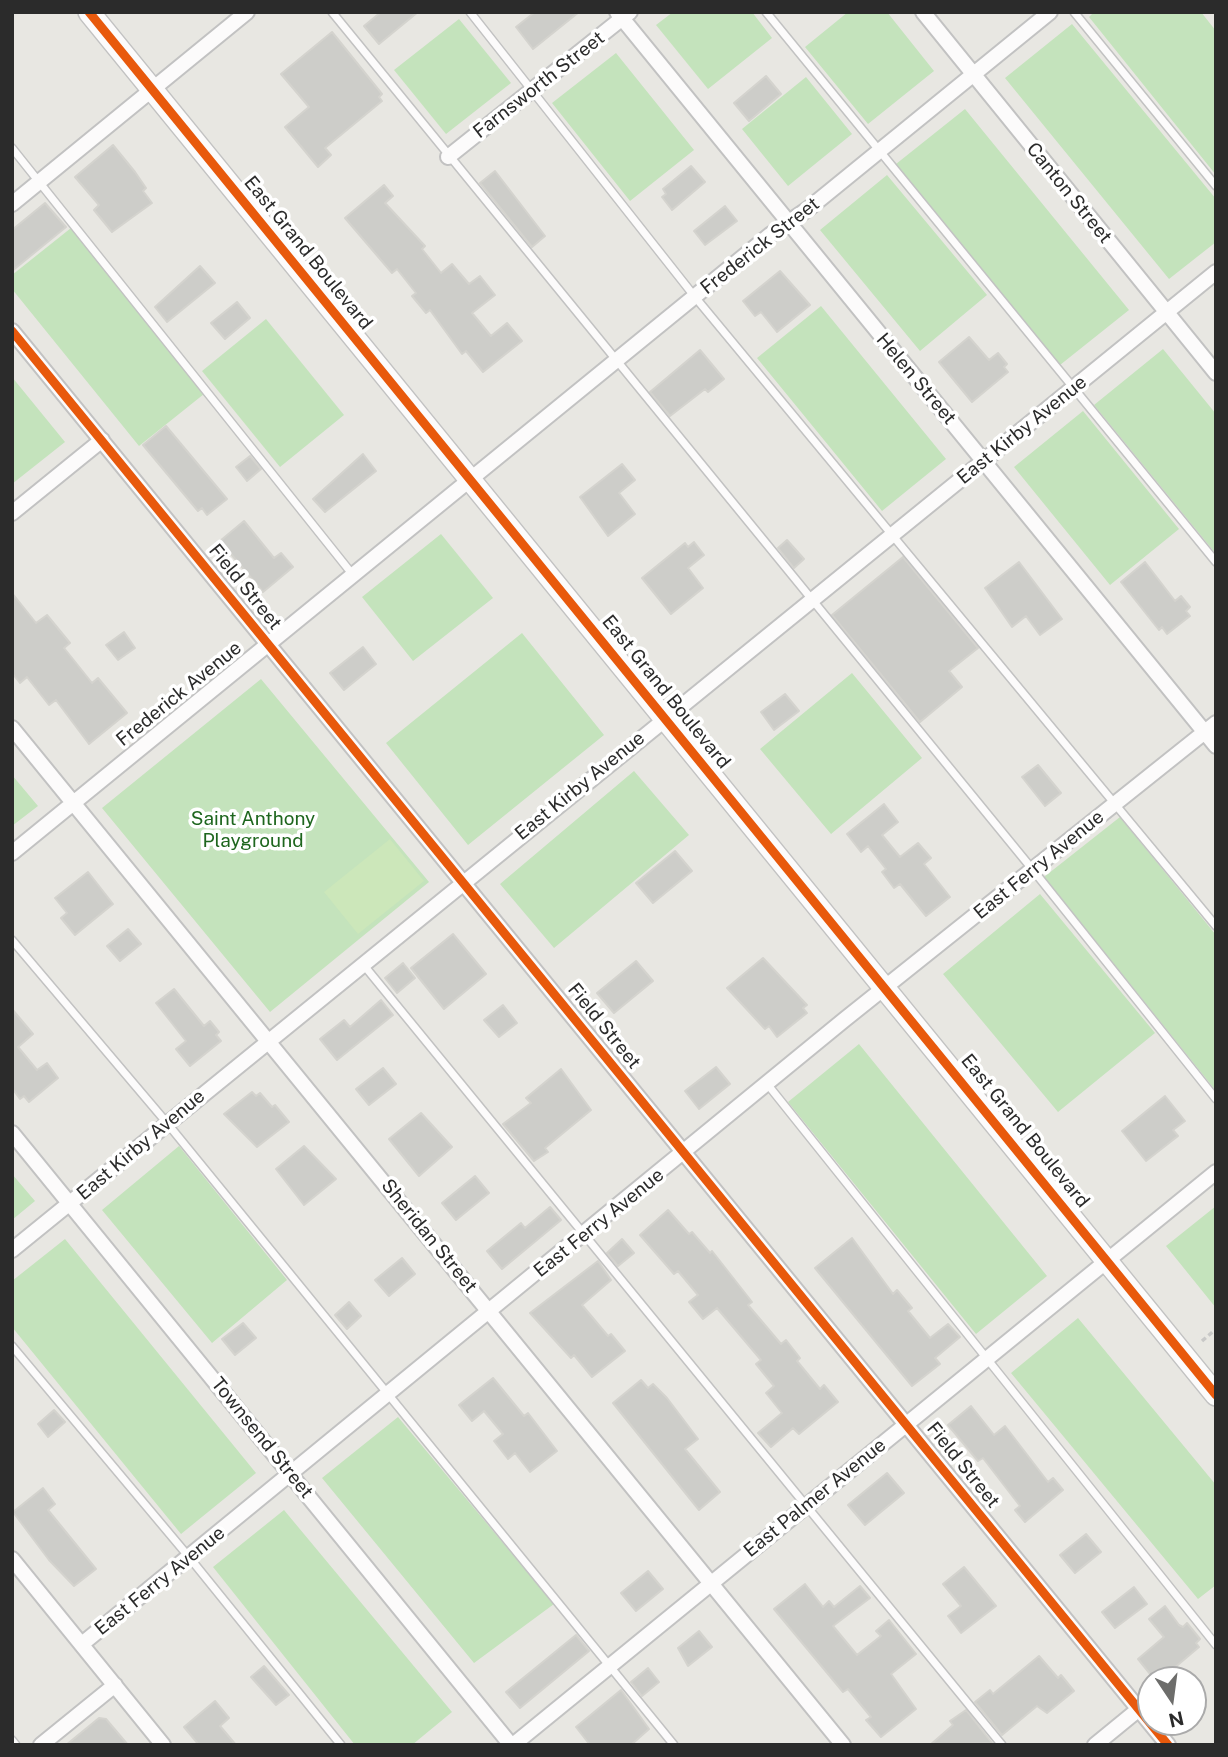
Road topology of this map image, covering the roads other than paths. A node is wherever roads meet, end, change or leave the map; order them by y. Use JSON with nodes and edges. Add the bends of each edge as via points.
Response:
{"nodes":[{"id":1,"x":89,"y":12,"type":"edge"},
{"id":2,"x":247,"y":12,"type":"edge"},
{"id":3,"x":332,"y":12,"type":"edge"},
{"id":4,"x":470,"y":12,"type":"edge"},
{"id":5,"x":766,"y":12,"type":"edge"},
{"id":6,"x":923,"y":12,"type":"edge"},
{"id":7,"x":1050,"y":12,"type":"edge"},
{"id":8,"x":1074,"y":12,"type":"edge"},
{"id":9,"x":623,"y":14,"type":"edge"},
{"id":10,"x":974,"y":74,"type":"junction"},
{"id":11,"x":152,"y":90,"type":"junction"},
{"id":12,"x":532,"y":90,"type":"junction"},
{"id":13,"x":12,"y":148,"type":"edge"},
{"id":14,"x":878,"y":152,"type":"junction"},
{"id":15,"x":448,"y":157,"type":"junction"},
{"id":16,"x":40,"y":181,"type":"junction"},
{"id":17,"x":1216,"y":186,"type":"edge"},
{"id":18,"x":12,"y":204,"type":"edge"},
{"id":19,"x":787,"y":223,"type":"junction"},
{"id":20,"x":1216,"y":272,"type":"edge"},
{"id":21,"x":695,"y":297,"type":"junction"},
{"id":22,"x":1165,"y":312,"type":"junction"},
{"id":23,"x":12,"y":331,"type":"edge"},
{"id":24,"x":617,"y":360,"type":"junction"},
{"id":25,"x":1216,"y":373,"type":"edge"},
{"id":26,"x":1073,"y":389,"type":"junction"},
{"id":27,"x":102,"y":440,"type":"junction"},
{"id":28,"x":984,"y":461,"type":"junction"},
{"id":29,"x":470,"y":480,"type":"junction"},
{"id":30,"x":12,"y":513,"type":"edge"},
{"id":31,"x":894,"y":534,"type":"junction"},
{"id":32,"x":1216,"y":562,"type":"edge"},
{"id":33,"x":353,"y":575,"type":"junction"},
{"id":34,"x":810,"y":601,"type":"junction"},
{"id":35,"x":268,"y":643,"type":"junction"},
{"id":36,"x":664,"y":717,"type":"junction"},
{"id":37,"x":12,"y":728,"type":"edge"},
{"id":38,"x":1210,"y":728,"type":"edge"},
{"id":39,"x":1216,"y":746,"type":"edge"},
{"id":40,"x":73,"y":803,"type":"junction"},
{"id":41,"x":1115,"y":804,"type":"junction"},
{"id":42,"x":12,"y":853,"type":"edge"},
{"id":43,"x":1033,"y":870,"type":"junction"},
{"id":44,"x":463,"y":881,"type":"junction"},
{"id":45,"x":1216,"y":926,"type":"edge"},
{"id":46,"x":12,"y":940,"type":"edge"},
{"id":47,"x":362,"y":963,"type":"junction"},
{"id":48,"x":885,"y":988,"type":"junction"},
{"id":49,"x":268,"y":1040,"type":"junction"},
{"id":50,"x":768,"y":1085,"type":"junction"},
{"id":51,"x":1216,"y":1099,"type":"edge"},
{"id":52,"x":167,"y":1123,"type":"junction"},
{"id":53,"x":12,"y":1133,"type":"edge"},
{"id":54,"x":685,"y":1153,"type":"junction"},
{"id":55,"x":1216,"y":1171,"type":"edge"},
{"id":56,"x":70,"y":1204,"type":"junction"},
{"id":57,"x":584,"y":1235,"type":"junction"},
{"id":58,"x":12,"y":1250,"type":"edge"},
{"id":59,"x":1107,"y":1260,"type":"junction"},
{"id":60,"x":490,"y":1311,"type":"junction"},
{"id":61,"x":12,"y":1346,"type":"edge"},
{"id":62,"x":985,"y":1359,"type":"junction"},
{"id":63,"x":1216,"y":1395,"type":"edge"},
{"id":64,"x":387,"y":1396,"type":"junction"},
{"id":65,"x":906,"y":1423,"type":"junction"},
{"id":66,"x":291,"y":1473,"type":"junction"},
{"id":67,"x":808,"y":1504,"type":"junction"},
{"id":68,"x":189,"y":1557,"type":"junction"},
{"id":69,"x":12,"y":1559,"type":"edge"},
{"id":70,"x":710,"y":1584,"type":"junction"},
{"id":71,"x":82,"y":1644,"type":"junction"},
{"id":72,"x":1216,"y":1645,"type":"edge"},
{"id":73,"x":609,"y":1666,"type":"junction"},
{"id":74,"x":115,"y":1685,"type":"junction"},
{"id":75,"x":1137,"y":1707,"type":"edge"},
{"id":76,"x":1137,"y":1711,"type":"edge"},
{"id":77,"x":12,"y":1740,"type":"edge"},
{"id":78,"x":16,"y":1745,"type":"edge"},
{"id":79,"x":41,"y":1745,"type":"edge"},
{"id":80,"x":163,"y":1745,"type":"edge"},
{"id":81,"x":341,"y":1745,"type":"edge"},
{"id":82,"x":512,"y":1745,"type":"edge"},
{"id":83,"x":674,"y":1745,"type":"edge"},
{"id":84,"x":844,"y":1745,"type":"edge"},
{"id":85,"x":1002,"y":1745,"type":"edge"},
{"id":86,"x":1095,"y":1745,"type":"edge"}],
"edges":[{"from":1,"to":11,"type":"main road","name":"East Grand Boulevard"},
{"from":2,"to":11,"type":"street"},
{"from":3,"to":15,"type":"lane"},
{"from":4,"to":12,"type":"lane"},
{"from":5,"to":14,"type":"lane"},
{"from":6,"to":10,"type":"street","name":"Canton Street"},
{"from":7,"to":10,"type":"street","name":"Frederick Street"},
{"from":8,"to":17,"type":"lane"},
{"from":9,"to":12,"type":"street","name":"Farnsworth Street"},
{"from":9,"to":19,"type":"street","name":"Helen Street"},
{"from":10,"to":14,"type":"street","name":"Frederick Street"},
{"from":10,"to":22,"type":"street","name":"Canton Street"},
{"from":11,"to":16,"type":"street"},
{"from":11,"to":29,"type":"main road","name":"East Grand Boulevard"},
{"from":12,"to":15,"type":"street","name":"Farnsworth Street"},
{"from":12,"to":21,"type":"lane"},
{"from":13,"to":16,"type":"lane"},
{"from":14,"to":19,"type":"street","name":"Frederick Street"},
{"from":14,"to":26,"type":"lane"},
{"from":15,"to":24,"type":"lane"},
{"from":16,"to":18,"type":"street"},
{"from":16,"to":33,"type":"lane"},
{"from":19,"to":21,"type":"street","name":"Frederick Street"},
{"from":19,"to":28,"type":"street","name":"Helen Street"},
{"from":20,"to":22,"type":"street","name":"East Kirby Avenue"},
{"from":21,"to":24,"type":"street","name":"Frederick Street"},
{"from":21,"to":31,"type":"lane"},
{"from":22,"to":25,"type":"street","name":"Canton Street"},
{"from":22,"to":26,"type":"street","name":"East Kirby Avenue"},
{"from":23,"to":27,"type":"street","name":"Field Street"},
{"from":24,"to":29,"type":"street","name":"Frederick Street"},
{"from":24,"to":34,"type":"lane"},
{"from":26,"to":28,"type":"street","name":"East Kirby Avenue"},
{"from":26,"to":32,"type":"lane"},
{"from":27,"to":30,"type":"street"},
{"from":27,"to":35,"type":"street","name":"Field Street"},
{"from":28,"to":31,"type":"street","name":"East Kirby Avenue"},
{"from":28,"to":38,"type":"street","name":"Helen Street"},
{"from":29,"to":33,"type":"street","name":"Frederick Avenue"},
{"from":29,"to":36,"type":"main road","name":"East Grand Boulevard"},
{"from":31,"to":34,"type":"street","name":"East Kirby Avenue"},
{"from":31,"to":41,"type":"lane"},
{"from":33,"to":35,"type":"street","name":"Frederick Avenue"},
{"from":34,"to":36,"type":"street","name":"East Kirby Avenue"},
{"from":34,"to":43,"type":"lane"},
{"from":35,"to":40,"type":"street","name":"Frederick Avenue"},
{"from":35,"to":44,"type":"street","name":"Field Street"},
{"from":36,"to":44,"type":"street","name":"East Kirby Avenue"},
{"from":36,"to":48,"type":"main road","name":"East Grand Boulevard"},
{"from":37,"to":40,"type":"street","name":"Sheridan Street"},
{"from":38,"to":39,"type":"street","name":"Helen Street"},
{"from":38,"to":41,"type":"street","name":"East Ferry Avenue"},
{"from":40,"to":42,"type":"street"},
{"from":40,"to":49,"type":"street","name":"Sheridan Street"},
{"from":41,"to":43,"type":"street","name":"East Ferry Avenue"},
{"from":41,"to":45,"type":"lane"},
{"from":43,"to":48,"type":"street","name":"East Ferry Avenue"},
{"from":43,"to":51,"type":"lane"},
{"from":44,"to":47,"type":"street","name":"East Kirby Avenue"},
{"from":44,"to":54,"type":"street","name":"Field Street"},
{"from":46,"to":52,"type":"lane"},
{"from":47,"to":49,"type":"street","name":"East Kirby Avenue"},
{"from":47,"to":57,"type":"lane"},
{"from":48,"to":50,"type":"street","name":"East Ferry Avenue"},
{"from":48,"to":59,"type":"main road","name":"East Grand Boulevard"},
{"from":49,"to":52,"type":"street","name":"East Kirby Avenue"},
{"from":49,"to":60,"type":"street","name":"Sheridan Street"},
{"from":50,"to":54,"type":"street","name":"East Ferry Avenue"},
{"from":50,"to":62,"type":"lane"},
{"from":52,"to":56,"type":"street","name":"East Kirby Avenue"},
{"from":52,"to":64,"type":"lane"},
{"from":53,"to":56,"type":"street","name":"Townsend Street"},
{"from":54,"to":57,"type":"street","name":"East Ferry Avenue"},
{"from":54,"to":65,"type":"street","name":"Field Street"},
{"from":55,"to":59,"type":"street","name":"East Palmer Avenue"},
{"from":56,"to":58,"type":"street","name":"East Kirby Avenue"},
{"from":56,"to":66,"type":"street","name":"Townsend Street"},
{"from":57,"to":60,"type":"street","name":"East Ferry Avenue"},
{"from":57,"to":67,"type":"lane"},
{"from":59,"to":62,"type":"street","name":"East Palmer Avenue"},
{"from":59,"to":63,"type":"main road","name":"East Grand Boulevard"},
{"from":60,"to":64,"type":"street","name":"East Ferry Avenue"},
{"from":60,"to":70,"type":"street","name":"Sheridan Street"},
{"from":61,"to":68,"type":"lane"},
{"from":62,"to":65,"type":"street","name":"East Palmer Avenue"},
{"from":62,"to":72,"type":"lane"},
{"from":64,"to":66,"type":"street","name":"East Ferry Avenue"},
{"from":64,"to":73,"type":"lane"},
{"from":65,"to":67,"type":"street","name":"East Palmer Avenue"},
{"from":65,"to":75,"type":"street","name":"Field Street"},
{"from":66,"to":68,"type":"street","name":"East Ferry Avenue"},
{"from":66,"to":82,"type":"street","name":"Townsend Street"},
{"from":67,"to":70,"type":"street","name":"East Palmer Avenue"},
{"from":67,"to":85,"type":"lane"},
{"from":68,"to":71,"type":"street","name":"East Ferry Avenue"},
{"from":68,"to":81,"type":"lane"},
{"from":69,"to":71,"type":"street"},
{"from":70,"to":73,"type":"street","name":"East Palmer Avenue"},
{"from":70,"to":84,"type":"street","name":"Sheridan Street"},
{"from":71,"to":74,"type":"street"},
{"from":73,"to":82,"type":"street","name":"East Palmer Avenue"},
{"from":73,"to":83,"type":"lane"},
{"from":74,"to":79,"type":"street"},
{"from":74,"to":80,"type":"street"},
{"from":76,"to":86,"type":"street"},
{"from":77,"to":78,"type":"lane"}]}
